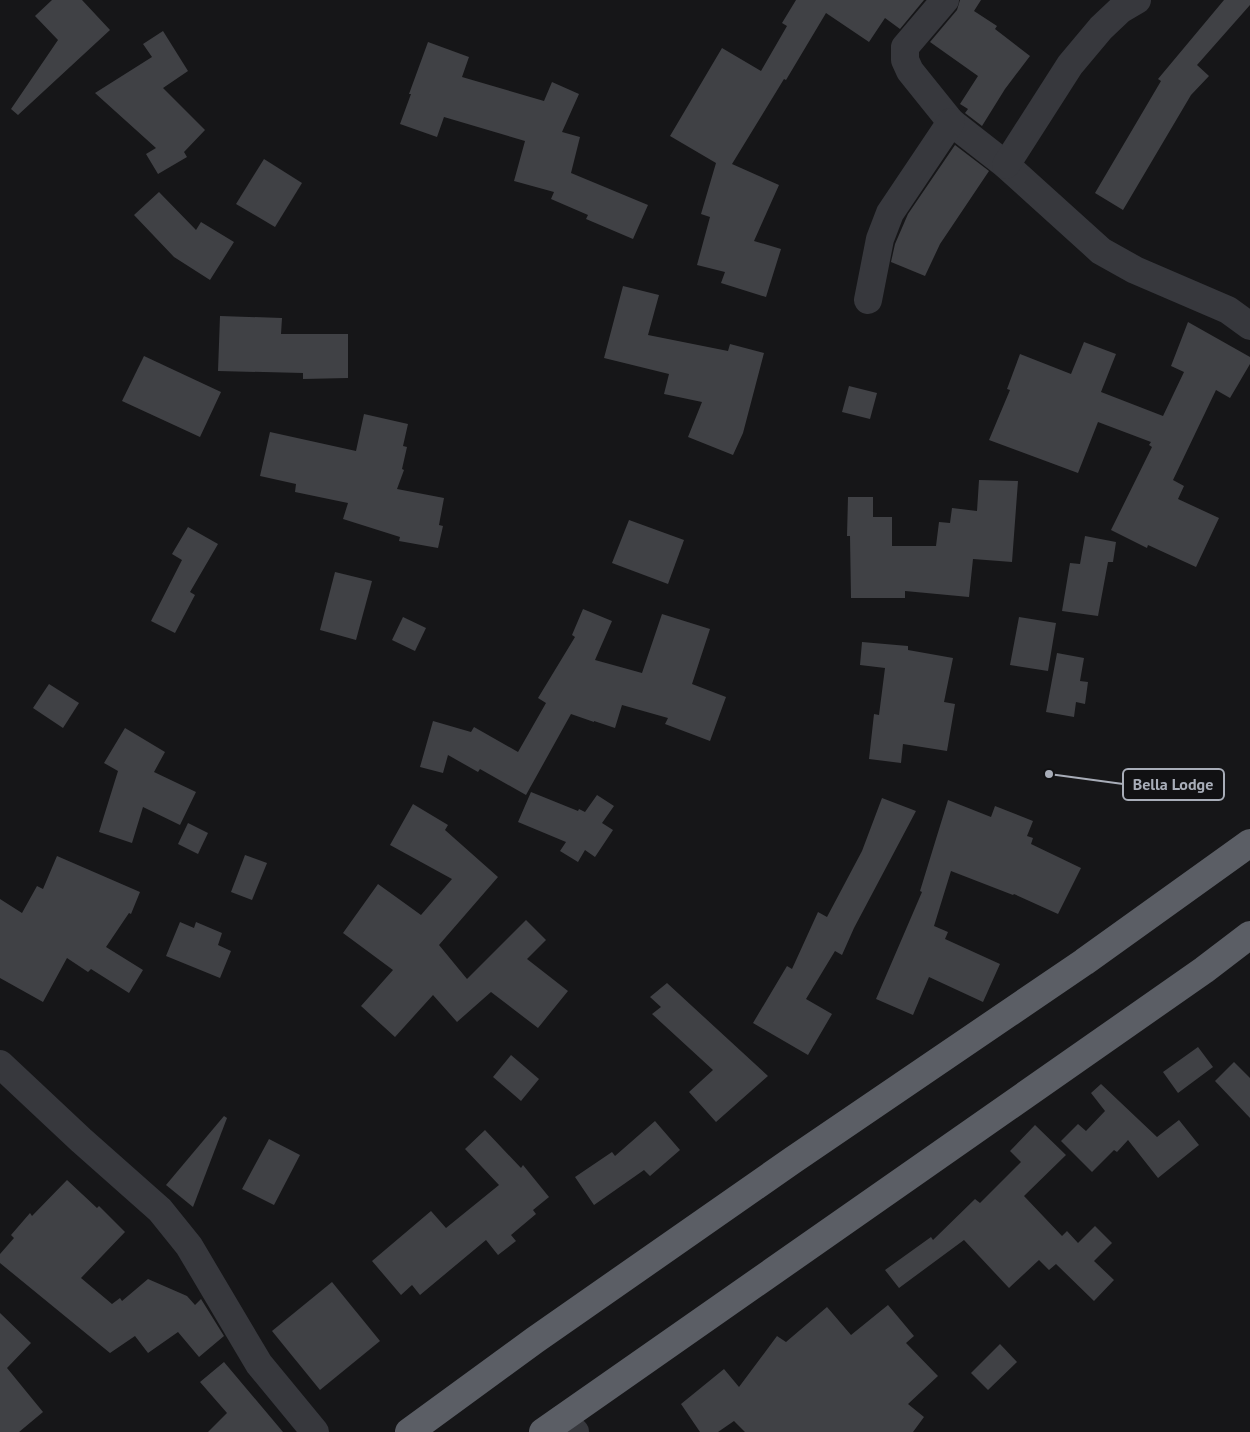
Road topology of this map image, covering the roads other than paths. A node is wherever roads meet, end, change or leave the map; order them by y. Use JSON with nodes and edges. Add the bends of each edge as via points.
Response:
{"nodes":[{"id":1,"x":945,"y":0,"type":"edge"},
{"id":2,"x":1137,"y":0,"type":"edge"},
{"id":3,"x":951,"y":122,"type":"junction"},
{"id":4,"x":1006,"y":165,"type":"junction"},
{"id":5,"x":868,"y":300,"type":"dead end"},
{"id":6,"x":1250,"y":326,"type":"edge"},
{"id":7,"x":1250,"y":844,"type":"edge"},
{"id":8,"x":1250,"y":935,"type":"edge"},
{"id":9,"x":0,"y":1064,"type":"edge"},
{"id":10,"x":560,"y":1428,"type":"edge"},
{"id":11,"x":315,"y":1432,"type":"edge"},
{"id":12,"x":409,"y":1432,"type":"edge"}],
"edges":[{"from":1,"to":3,"type":"street","via":[[905,47],[904,54],[910,71]]},
{"from":2,"to":4,"type":"street","via":[[1120,10],[1101,28],[1070,65]]},
{"from":3,"to":4,"type":"street"},
{"from":3,"to":5,"type":"street","via":[[890,214],[880,239]]},
{"from":4,"to":6,"type":"street","via":[[1101,251],[1135,270],[1228,310]]},
{"from":7,"to":12,"type":"highway","via":[[575,1312]]},
{"from":8,"to":10,"type":"highway"},
{"from":9,"to":11,"type":"street","via":[[160,1210],[189,1246],[259,1364]]}]}
